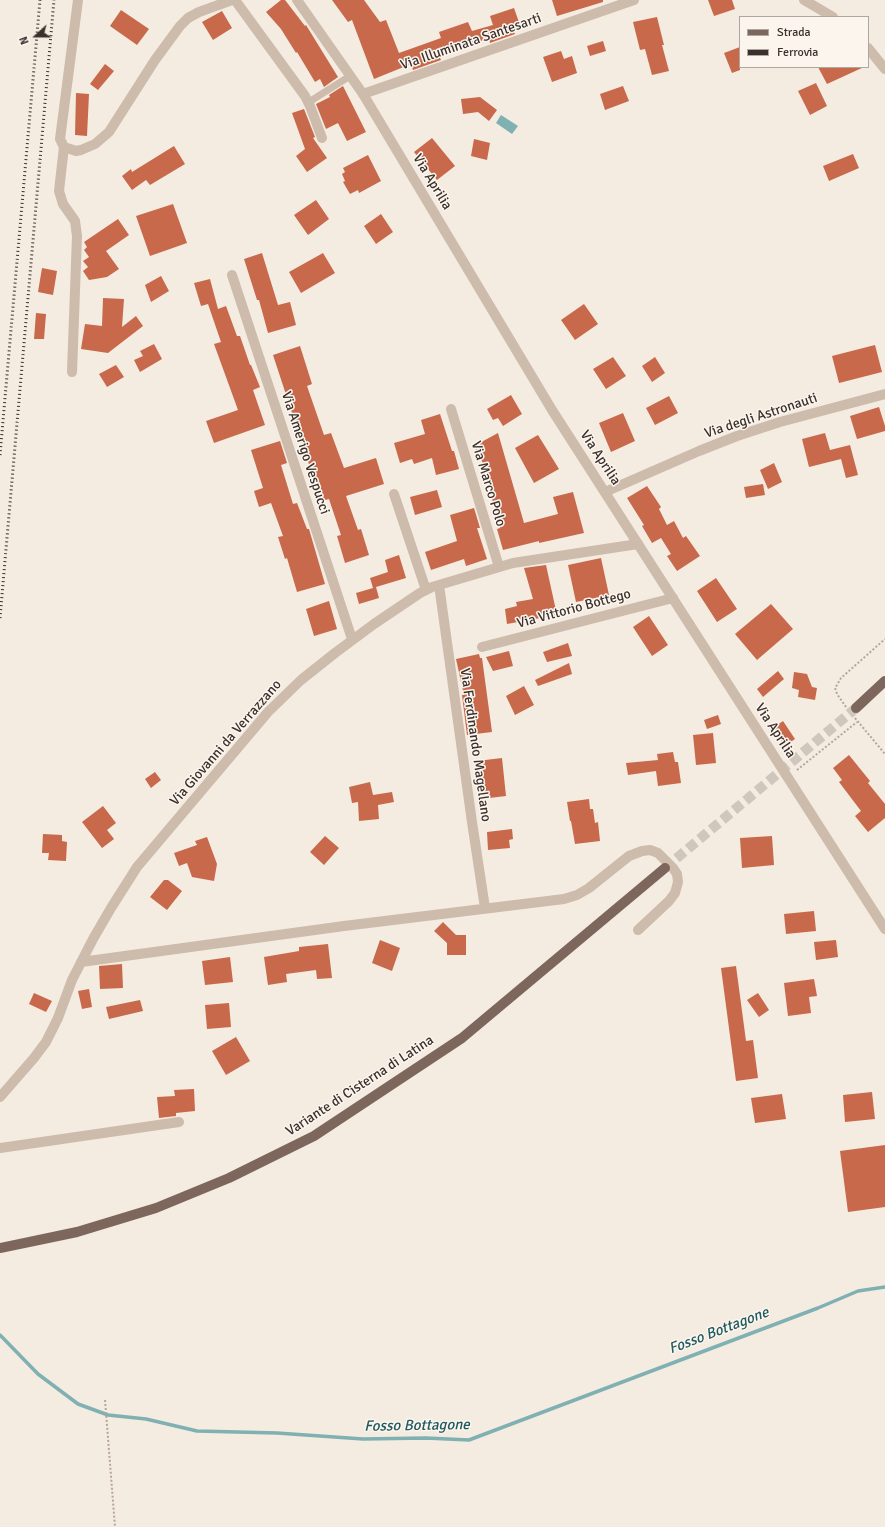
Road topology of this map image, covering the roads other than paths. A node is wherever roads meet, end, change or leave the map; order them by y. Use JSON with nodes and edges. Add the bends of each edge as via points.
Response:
{"nodes":[{"id":1,"x":78,"y":0,"type":"edge"},
{"id":2,"x":232,"y":0,"type":"edge"},
{"id":3,"x":235,"y":0,"type":"edge"},
{"id":4,"x":297,"y":0,"type":"edge"},
{"id":5,"x":634,"y":0,"type":"edge"},
{"id":6,"x":804,"y":0,"type":"edge"},
{"id":7,"x":831,"y":16,"type":"edge"},
{"id":8,"x":869,"y":49,"type":"edge"},
{"id":9,"x":885,"y":69,"type":"edge"},
{"id":10,"x":350,"y":76,"type":"junction"},
{"id":11,"x":363,"y":94,"type":"junction"},
{"id":12,"x":309,"y":102,"type":"junction"},
{"id":13,"x":322,"y":138,"type":"dead end"},
{"id":14,"x":64,"y":147,"type":"junction"},
{"id":15,"x":232,"y":275,"type":"dead end"},
{"id":16,"x":72,"y":372,"type":"dead end"},
{"id":17,"x":885,"y":394,"type":"edge"},
{"id":18,"x":451,"y":409,"type":"dead end"},
{"id":19,"x":605,"y":492,"type":"junction"},
{"id":20,"x":394,"y":494,"type":"dead end"},
{"id":21,"x":638,"y":544,"type":"junction"},
{"id":22,"x":498,"y":567,"type":"junction"},
{"id":23,"x":439,"y":585,"type":"junction"},
{"id":24,"x":426,"y":590,"type":"junction"},
{"id":25,"x":673,"y":598,"type":"junction"},
{"id":26,"x":352,"y":639,"type":"junction"},
{"id":27,"x":482,"y":648,"type":"dead end"},
{"id":28,"x":885,"y":681,"type":"edge"},
{"id":29,"x":856,"y":708,"type":"tunnel mouth"},
{"id":30,"x":665,"y":868,"type":"tunnel mouth"},
{"id":31,"x":485,"y":908,"type":"junction"},
{"id":32,"x":885,"y":929,"type":"edge"},
{"id":33,"x":638,"y":930,"type":"dead end"},
{"id":34,"x":81,"y":962,"type":"junction"},
{"id":35,"x":0,"y":1097,"type":"edge"},
{"id":36,"x":179,"y":1122,"type":"dead end"},
{"id":37,"x":0,"y":1148,"type":"edge"},
{"id":38,"x":0,"y":1248,"type":"edge"}],
"edges":[{"from":1,"to":14,"type":"street","via":[[60,133]]},
{"from":2,"to":14,"type":"street","via":[[199,12],[188,18],[176,30],[118,120],[102,139],[82,150]]},
{"from":3,"to":12,"type":"street"},
{"from":4,"to":10,"type":"street","name":"Via Aprilia"},
{"from":5,"to":11,"type":"street","name":"Via Illuminata Santesarti"},
{"from":6,"to":7,"type":"street"},
{"from":8,"to":9,"type":"street"},
{"from":10,"to":11,"type":"street","name":"Via Aprilia"},
{"from":10,"to":12,"type":"lane"},
{"from":11,"to":19,"type":"street","name":"Via Aprilia","via":[[552,410]]},
{"from":12,"to":13,"type":"street"},
{"from":14,"to":16,"type":"street","via":[[59,191],[63,204],[75,221],[77,231]]},
{"from":15,"to":26,"type":"street","name":"Via Amerigo Vespucci"},
{"from":17,"to":19,"type":"street","name":"Via degli Astronauti","via":[[737,436]]},
{"from":18,"to":22,"type":"street","name":"Via Marco Polo"},
{"from":19,"to":21,"type":"street","name":"Via Aprilia"},
{"from":20,"to":24,"type":"street"},
{"from":21,"to":22,"type":"street","name":"Via Giovanni da Verrazzano"},
{"from":21,"to":25,"type":"street","name":"Via Aprilia"},
{"from":22,"to":23,"type":"street","name":"Via Giovanni da Verrazzano"},
{"from":23,"to":24,"type":"street","name":"Via Giovanni da Verrazzano"},
{"from":23,"to":31,"type":"street","name":"Via Ferdinando Magellano"},
{"from":24,"to":26,"type":"street","name":"Via Giovanni da Verrazzano"},
{"from":25,"to":27,"type":"street","name":"Via Vittorio Bottego"},
{"from":25,"to":32,"type":"street","name":"Via Aprilia"},
{"from":26,"to":34,"type":"street","name":"Via Giovanni da Verrazzano","via":[[277,703],[137,867],[113,903]]},
{"from":28,"to":29,"type":"main road"},
{"from":30,"to":38,"type":"main road","name":"Variante di Cisterna di Latina","via":[[462,1038],[314,1136],[229,1178],[156,1208],[77,1232]]},
{"from":31,"to":33,"type":"street","via":[[568,898],[589,888],[629,856],[650,850],[658,853],[673,868],[678,882],[669,901]]},
{"from":31,"to":34,"type":"street"},
{"from":34,"to":35,"type":"street","name":"Via Giovanni da Verrazzano","via":[[46,1042]]},
{"from":36,"to":37,"type":"street"}]}
